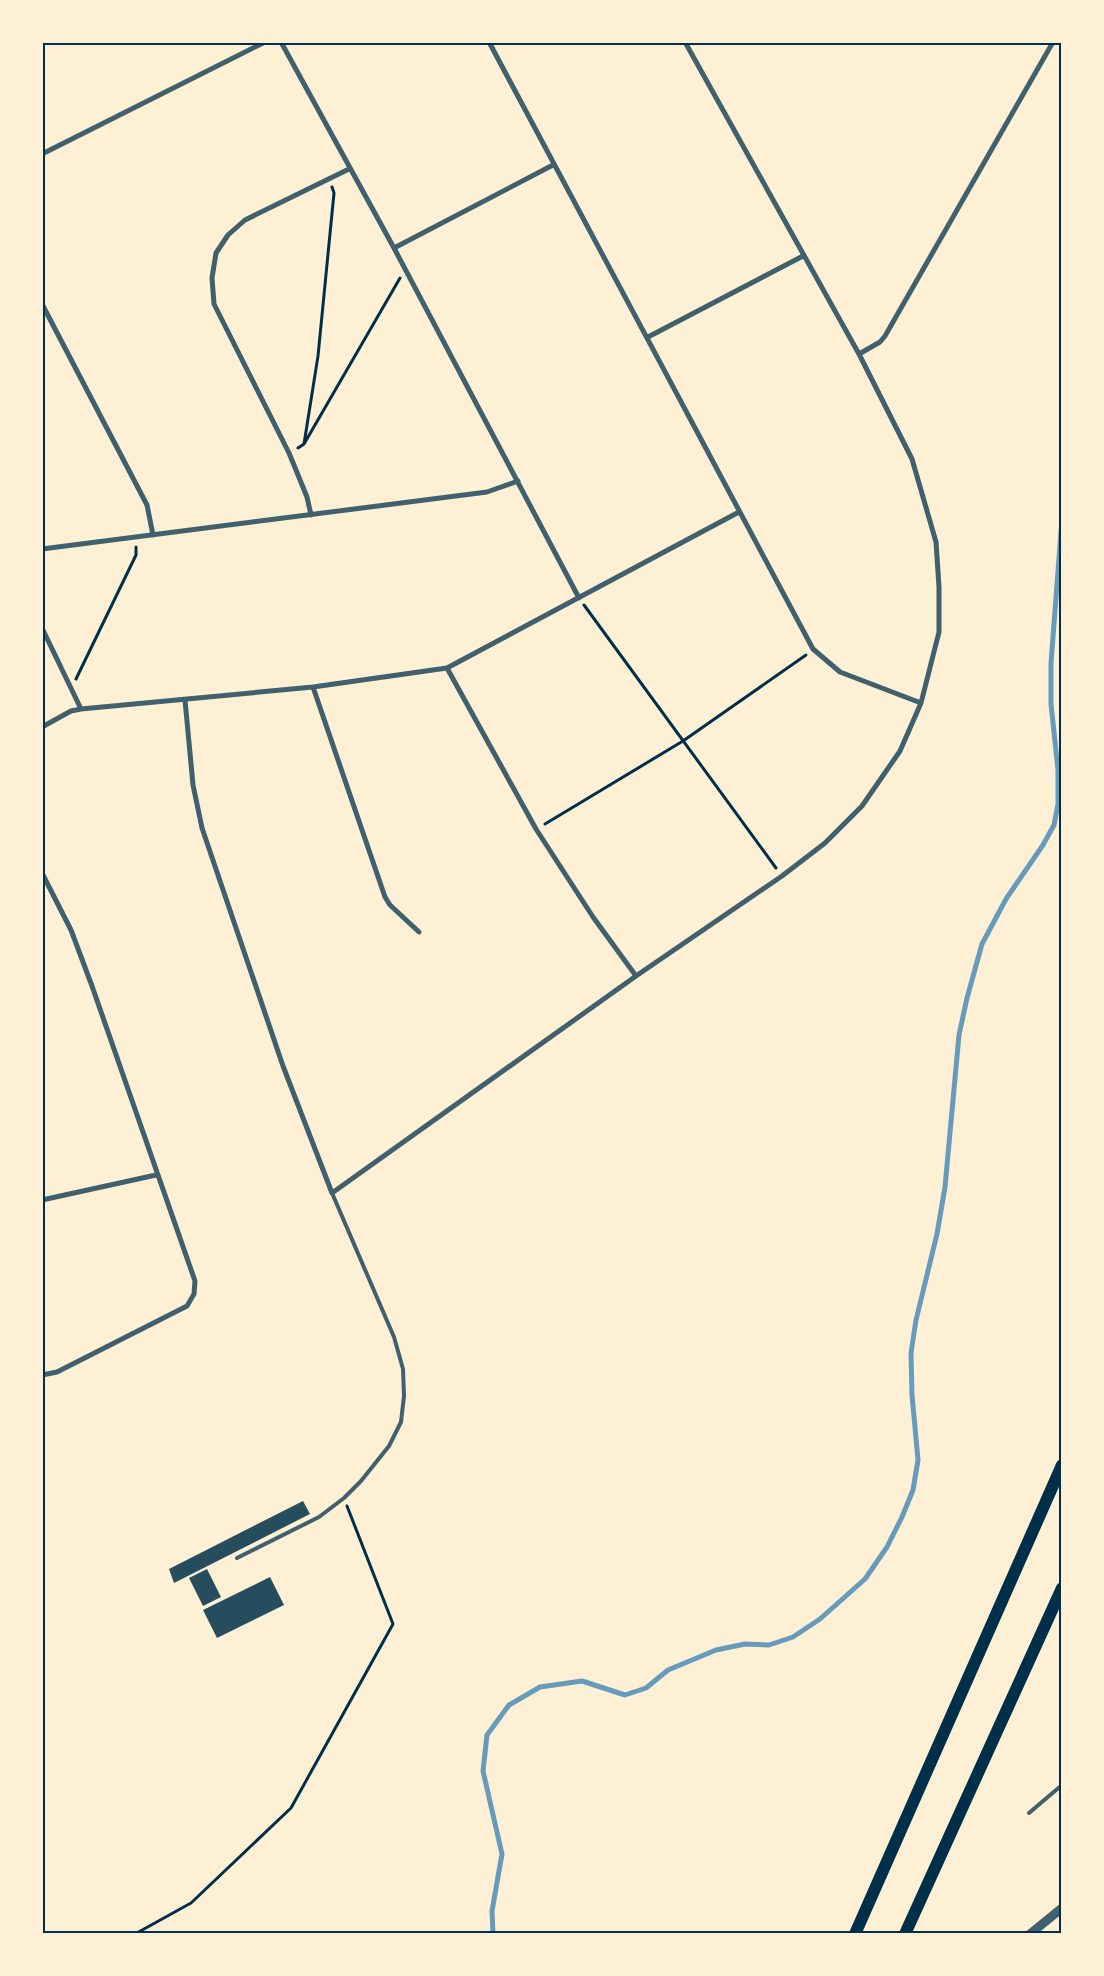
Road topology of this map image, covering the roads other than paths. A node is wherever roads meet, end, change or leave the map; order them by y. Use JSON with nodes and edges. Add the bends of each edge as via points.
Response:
{"nodes":[{"id":1,"x":265,"y":42,"type":"edge"},
{"id":2,"x":281,"y":42,"type":"edge"},
{"id":3,"x":489,"y":42,"type":"edge"},
{"id":4,"x":685,"y":42,"type":"edge"},
{"id":5,"x":1053,"y":42,"type":"edge"},
{"id":6,"x":42,"y":154,"type":"edge"},
{"id":7,"x":553,"y":165,"type":"junction"},
{"id":8,"x":349,"y":169,"type":"junction"},
{"id":9,"x":394,"y":248,"type":"junction"},
{"id":10,"x":803,"y":256,"type":"junction"},
{"id":11,"x":42,"y":304,"type":"edge"},
{"id":12,"x":648,"y":337,"type":"junction"},
{"id":13,"x":859,"y":354,"type":"junction"},
{"id":14,"x":518,"y":481,"type":"junction"},
{"id":15,"x":739,"y":512,"type":"junction"},
{"id":16,"x":311,"y":515,"type":"junction"},
{"id":17,"x":152,"y":535,"type":"junction"},
{"id":18,"x":42,"y":549,"type":"edge"},
{"id":19,"x":579,"y":598,"type":"junction"},
{"id":20,"x":42,"y":628,"type":"edge"},
{"id":21,"x":447,"y":668,"type":"junction"},
{"id":22,"x":313,"y":688,"type":"junction"},
{"id":23,"x":185,"y":700,"type":"junction"},
{"id":24,"x":921,"y":703,"type":"junction"},
{"id":25,"x":81,"y":709,"type":"junction"},
{"id":26,"x":42,"y":727,"type":"edge"},
{"id":27,"x":42,"y":873,"type":"edge"},
{"id":28,"x":419,"y":932,"type":"dead end"},
{"id":29,"x":636,"y":976,"type":"junction"},
{"id":30,"x":156,"y":1175,"type":"junction"},
{"id":31,"x":332,"y":1193,"type":"junction"},
{"id":32,"x":42,"y":1200,"type":"edge"},
{"id":33,"x":42,"y":1375,"type":"edge"},
{"id":34,"x":1062,"y":1465,"type":"edge"},
{"id":35,"x":237,"y":1558,"type":"dead end"},
{"id":36,"x":1062,"y":1588,"type":"edge"},
{"id":37,"x":1062,"y":1785,"type":"edge"},
{"id":38,"x":1029,"y":1813,"type":"dead end"},
{"id":39,"x":1062,"y":1908,"type":"edge"},
{"id":40,"x":855,"y":1934,"type":"edge"},
{"id":41,"x":905,"y":1934,"type":"edge"},
{"id":42,"x":1030,"y":1934,"type":"edge"}],
"edges":[{"from":1,"to":6,"type":"street"},
{"from":2,"to":8,"type":"street"},
{"from":3,"to":7,"type":"street"},
{"from":4,"to":10,"type":"street"},
{"from":5,"to":13,"type":"street","via":[[885,336]]},
{"from":7,"to":9,"type":"street"},
{"from":7,"to":12,"type":"street"},
{"from":8,"to":9,"type":"street"},
{"from":8,"to":16,"type":"street","via":[[244,220],[216,253],[212,278],[214,304],[289,453]]},
{"from":9,"to":14,"type":"street"},
{"from":10,"to":12,"type":"street"},
{"from":10,"to":13,"type":"street"},
{"from":11,"to":17,"type":"street","via":[[147,505]]},
{"from":12,"to":15,"type":"street"},
{"from":13,"to":24,"type":"street","via":[[912,459],[936,542],[939,632]]},
{"from":14,"to":16,"type":"street","via":[[487,492]]},
{"from":14,"to":19,"type":"street"},
{"from":15,"to":19,"type":"street"},
{"from":15,"to":24,"type":"street","via":[[813,649],[840,672]]},
{"from":16,"to":17,"type":"street"},
{"from":17,"to":18,"type":"street"},
{"from":19,"to":21,"type":"street"},
{"from":20,"to":25,"type":"street"},
{"from":21,"to":22,"type":"street"},
{"from":21,"to":29,"type":"street","via":[[536,829]]},
{"from":22,"to":23,"type":"street"},
{"from":22,"to":28,"type":"street","via":[[385,897]]},
{"from":23,"to":25,"type":"street"},
{"from":23,"to":31,"type":"street","via":[[193,785],[202,828],[283,1066]]},
{"from":24,"to":29,"type":"street","via":[[900,750],[862,806],[825,843]]},
{"from":25,"to":26,"type":"street"},
{"from":27,"to":30,"type":"street","via":[[82,959]]},
{"from":29,"to":31,"type":"street"},
{"from":30,"to":32,"type":"street"},
{"from":30,"to":33,"type":"street","via":[[195,1281],[191,1300],[187,1306],[57,1372]]},
{"from":31,"to":35,"type":"lane","via":[[394,1337],[402,1369],[404,1396],[401,1422],[389,1446],[344,1498],[319,1517]]},
{"from":34,"to":40,"type":"main road"},
{"from":36,"to":41,"type":"main road"},
{"from":37,"to":38,"type":"lane"},
{"from":39,"to":42,"type":"street"}]}
